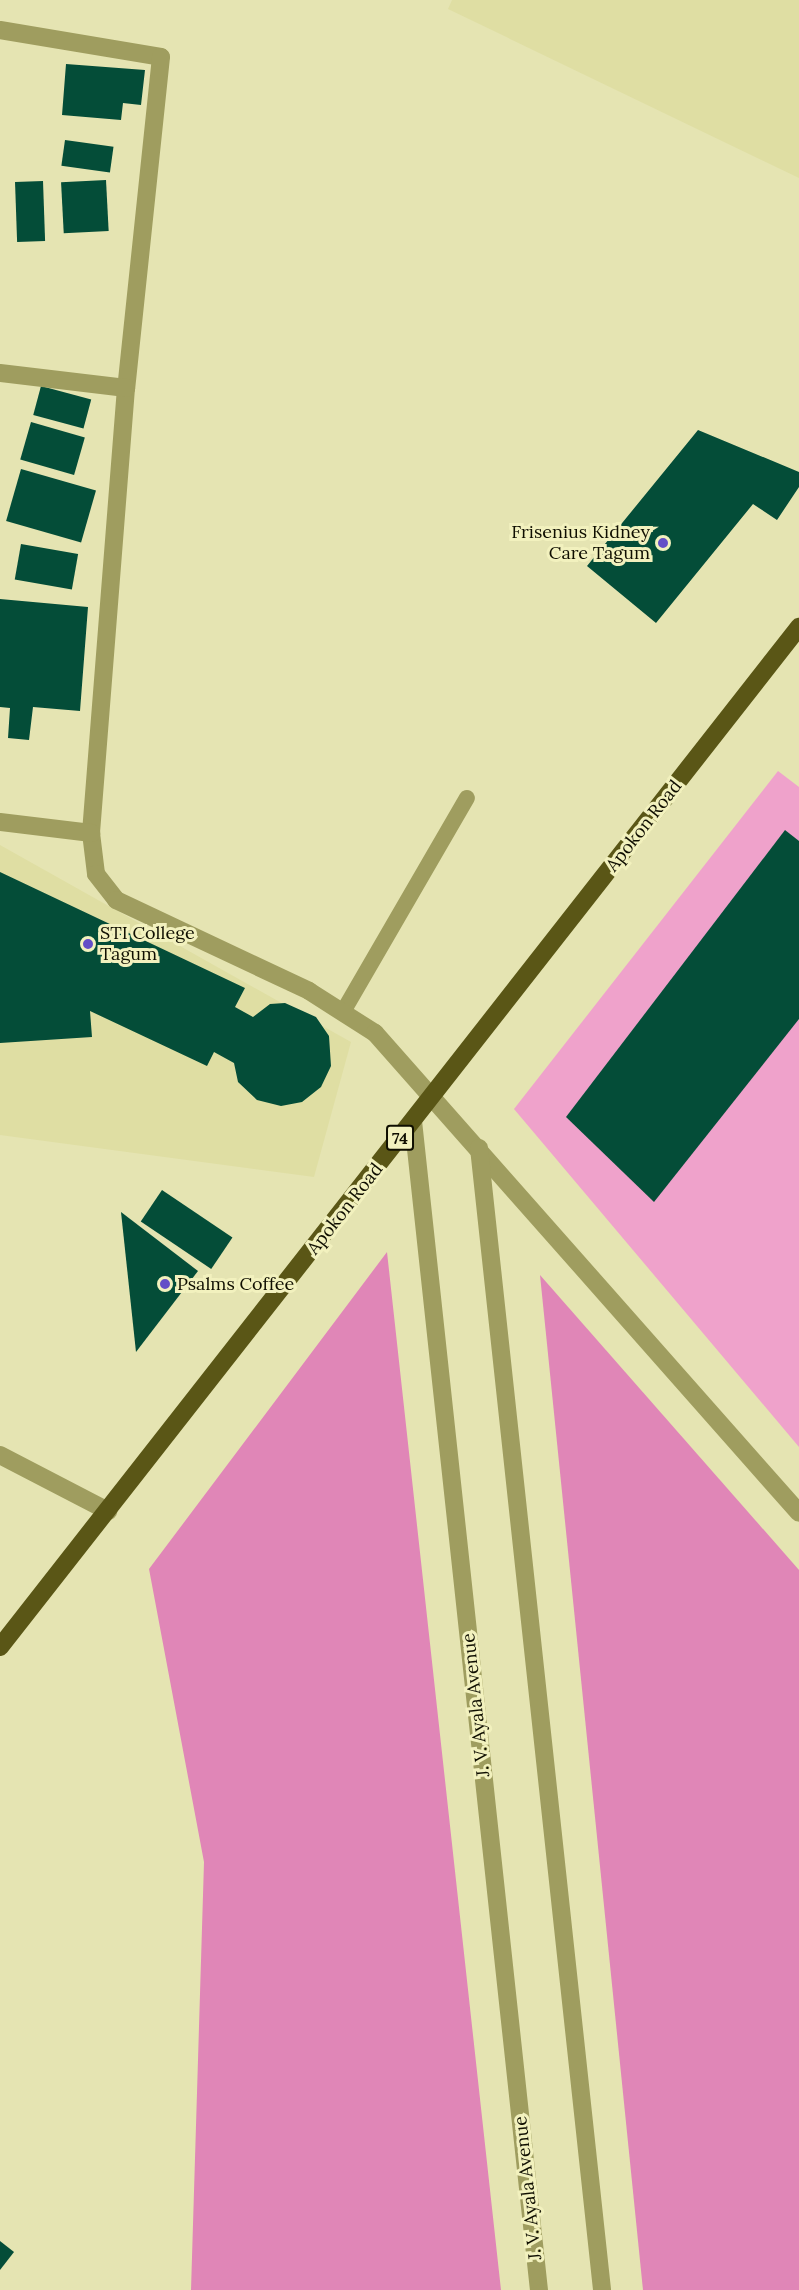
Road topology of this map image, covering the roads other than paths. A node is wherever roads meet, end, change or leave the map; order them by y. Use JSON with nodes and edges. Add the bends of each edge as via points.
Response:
{"nodes":[{"id":1,"x":0,"y":30,"type":"edge"},
{"id":2,"x":0,"y":373,"type":"edge"},
{"id":3,"x":126,"y":388,"type":"junction"},
{"id":4,"x":799,"y":627,"type":"edge"},
{"id":5,"x":467,"y":798,"type":"dead end"},
{"id":6,"x":0,"y":822,"type":"edge"},
{"id":7,"x":91,"y":833,"type":"junction"},
{"id":8,"x":344,"y":1010,"type":"junction"},
{"id":9,"x":433,"y":1096,"type":"junction"},
{"id":10,"x":413,"y":1120,"type":"junction"},
{"id":11,"x":479,"y":1148,"type":"junction"},
{"id":12,"x":0,"y":1455,"type":"edge"},
{"id":13,"x":108,"y":1511,"type":"junction"},
{"id":14,"x":799,"y":1513,"type":"edge"},
{"id":15,"x":0,"y":1647,"type":"edge"},
{"id":16,"x":539,"y":2290,"type":"edge"},
{"id":17,"x":602,"y":2290,"type":"edge"}],
"edges":[{"from":1,"to":3,"type":"street","via":[[161,57]]},
{"from":2,"to":3,"type":"street"},
{"from":3,"to":7,"type":"street"},
{"from":4,"to":9,"type":"highway","name":"Apokon Road","number":"74"},
{"from":5,"to":8,"type":"lane"},
{"from":6,"to":7,"type":"street"},
{"from":7,"to":8,"type":"street","via":[[96,874],[116,900]]},
{"from":8,"to":9,"type":"street","via":[[375,1033]]},
{"from":9,"to":10,"type":"highway","name":"Apokon Road","number":"74"},
{"from":9,"to":11,"type":"street"},
{"from":10,"to":13,"type":"highway","name":"Apokon Road","number":"74"},
{"from":10,"to":16,"type":"street","name":"J. V. Ayala Avenue"},
{"from":11,"to":14,"type":"street"},
{"from":11,"to":17,"type":"street"},
{"from":12,"to":13,"type":"street"},
{"from":13,"to":15,"type":"highway","name":"Apokon Road","number":"74"}]}
